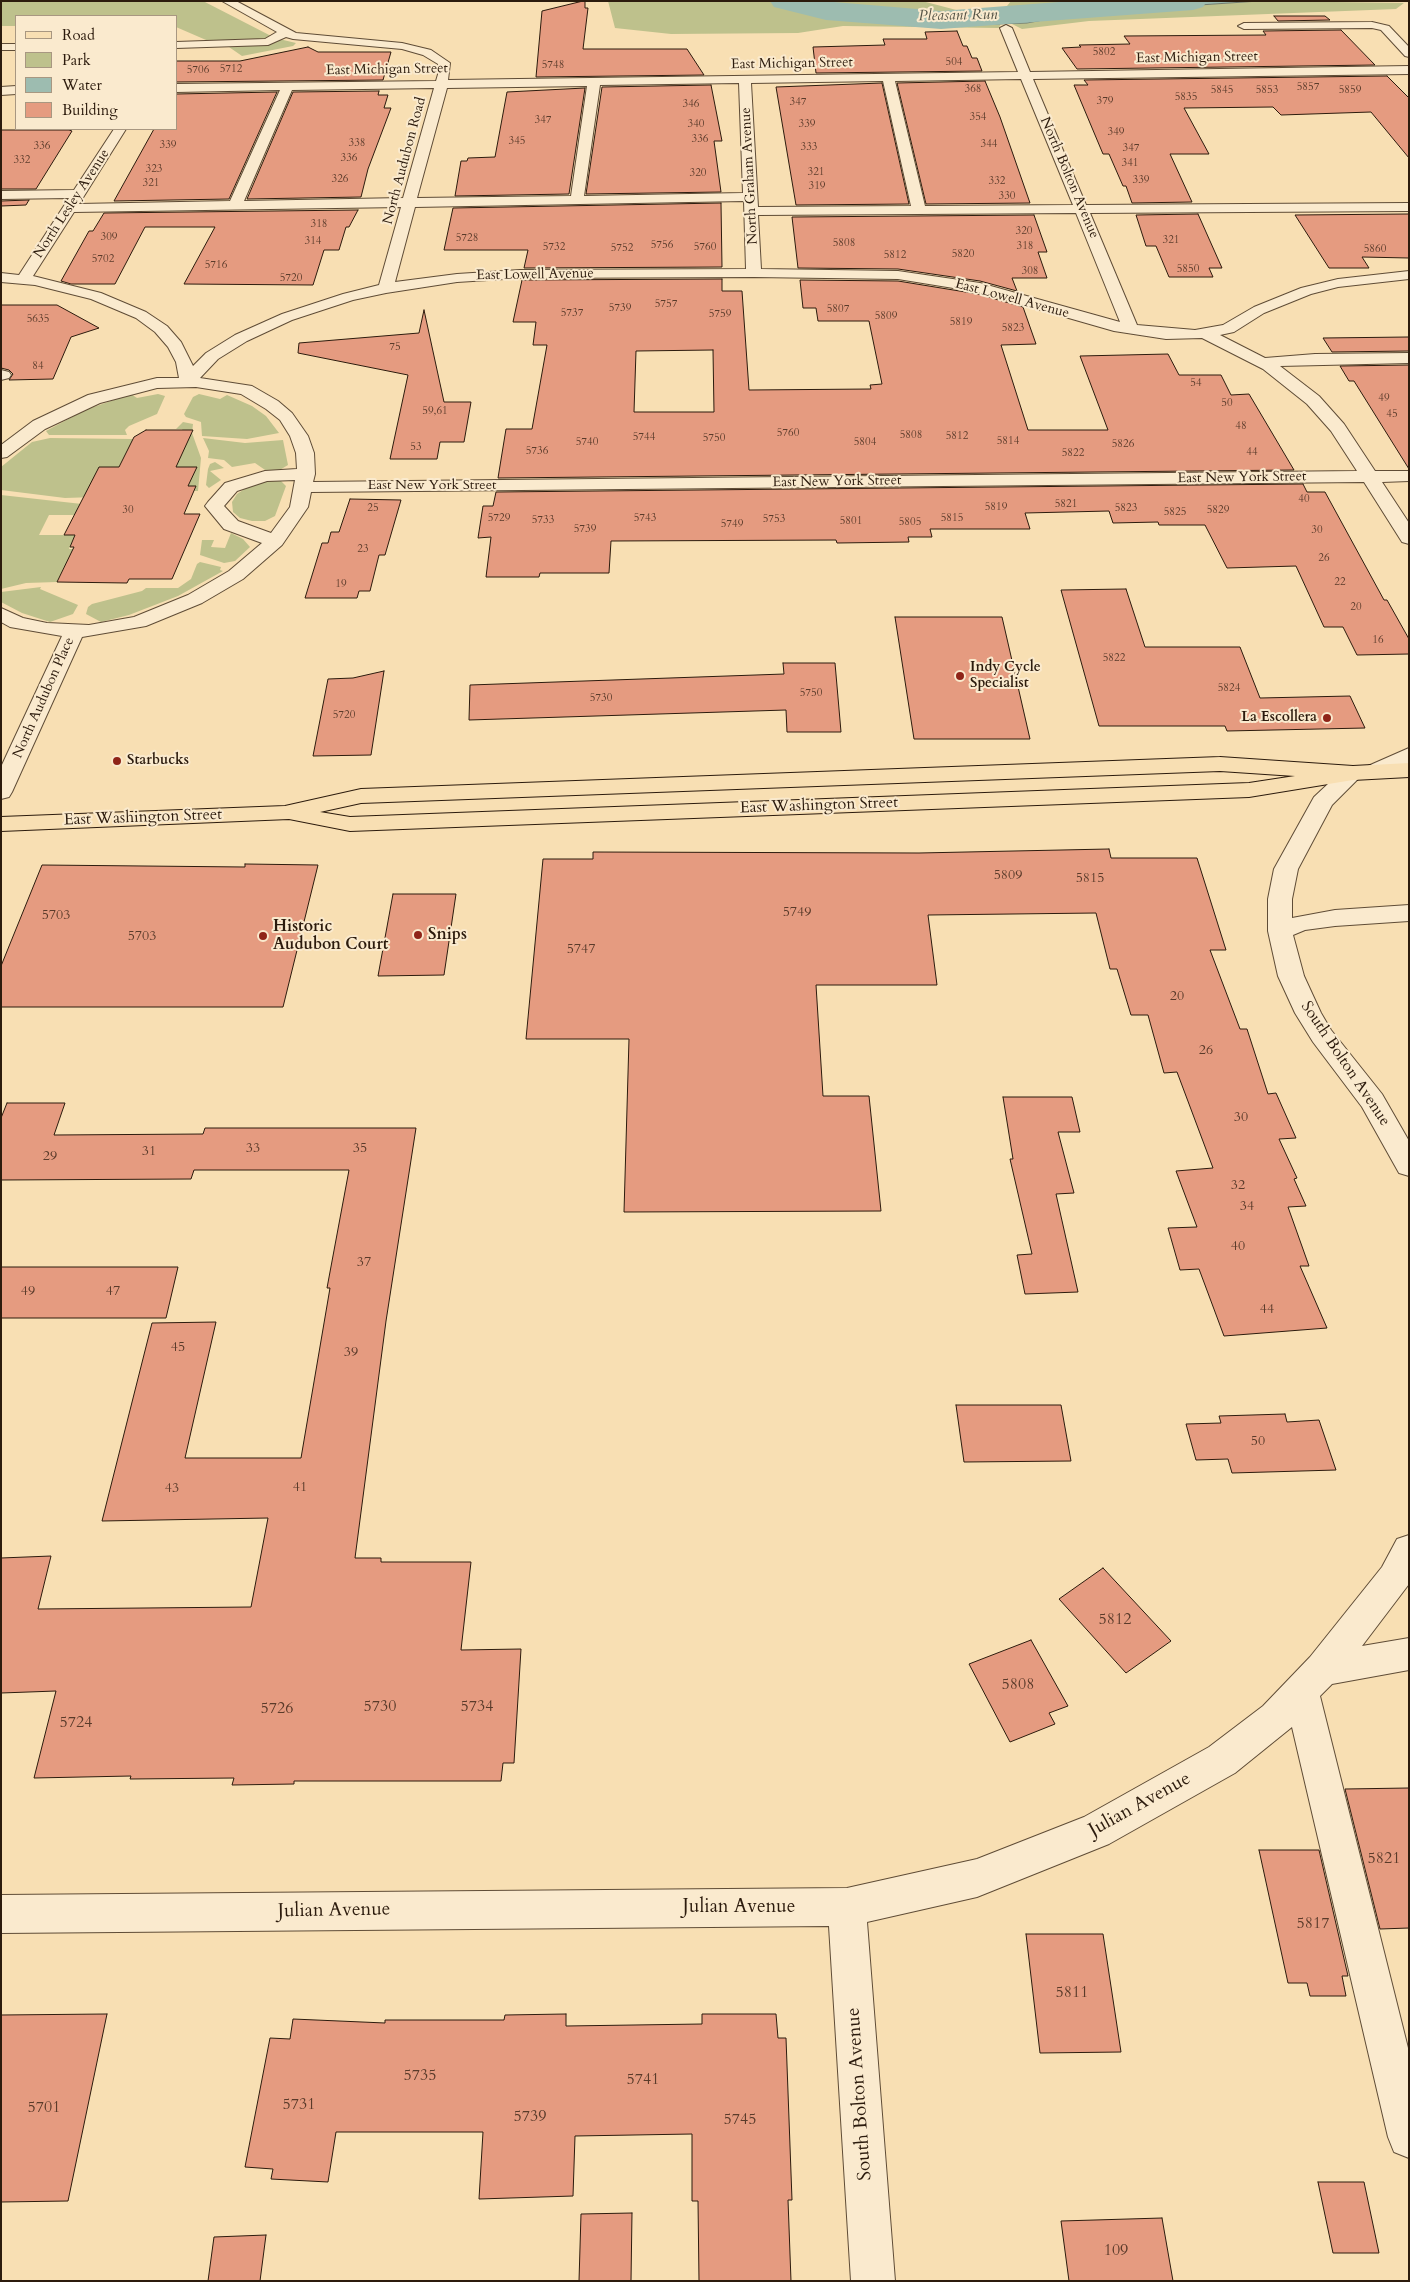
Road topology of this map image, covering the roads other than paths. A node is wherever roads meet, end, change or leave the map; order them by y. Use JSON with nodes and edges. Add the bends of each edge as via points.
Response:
{"nodes":[{"id":1,"x":227,"y":1,"type":"edge"},
{"id":2,"x":1244,"y":26,"type":"dead end"},
{"id":3,"x":1006,"y":28,"type":"dead end"},
{"id":4,"x":286,"y":32,"type":"junction"},
{"id":5,"x":178,"y":45,"type":"edge"},
{"id":6,"x":1,"y":47,"type":"edge"},
{"id":7,"x":15,"y":47,"type":"edge"},
{"id":8,"x":1409,"y":54,"type":"edge"},
{"id":9,"x":1409,"y":70,"type":"edge"},
{"id":10,"x":1026,"y":76,"type":"junction"},
{"id":11,"x":888,"y":78,"type":"junction"},
{"id":12,"x":745,"y":80,"type":"junction"},
{"id":13,"x":594,"y":82,"type":"junction"},
{"id":14,"x":441,"y":84,"type":"junction"},
{"id":15,"x":288,"y":86,"type":"junction"},
{"id":16,"x":178,"y":88,"type":"edge"},
{"id":17,"x":15,"y":90,"type":"edge"},
{"id":18,"x":1,"y":91,"type":"edge"},
{"id":19,"x":119,"y":130,"type":"edge"},
{"id":20,"x":78,"y":194,"type":"junction"},
{"id":21,"x":1,"y":195,"type":"edge"},
{"id":22,"x":577,"y":200,"type":"junction"},
{"id":23,"x":409,"y":202,"type":"junction"},
{"id":24,"x":751,"y":204,"type":"junction"},
{"id":25,"x":234,"y":205,"type":"junction"},
{"id":26,"x":1409,"y":207,"type":"edge"},
{"id":27,"x":70,"y":208,"type":"junction"},
{"id":28,"x":1081,"y":208,"type":"junction"},
{"id":29,"x":919,"y":210,"type":"junction"},
{"id":30,"x":754,"y":273,"type":"junction"},
{"id":31,"x":1409,"y":275,"type":"edge"},
{"id":32,"x":1,"y":277,"type":"edge"},
{"id":33,"x":24,"y":279,"type":"junction"},
{"id":34,"x":386,"y":288,"type":"junction"},
{"id":35,"x":1131,"y":329,"type":"junction"},
{"id":36,"x":1205,"y":334,"type":"junction"},
{"id":37,"x":1409,"y":358,"type":"edge"},
{"id":38,"x":1262,"y":362,"type":"junction"},
{"id":39,"x":188,"y":381,"type":"junction"},
{"id":40,"x":1,"y":453,"type":"edge"},
{"id":41,"x":1369,"y":476,"type":"junction"},
{"id":42,"x":1409,"y":476,"type":"edge"},
{"id":43,"x":305,"y":481,"type":"junction"},
{"id":44,"x":1409,"y":538,"type":"edge"},
{"id":45,"x":275,"y":541,"type":"junction"},
{"id":46,"x":1,"y":614,"type":"edge"},
{"id":47,"x":74,"y":631,"type":"junction"},
{"id":48,"x":1409,"y":754,"type":"edge"},
{"id":49,"x":1409,"y":770,"type":"edge"},
{"id":50,"x":1364,"y":772,"type":"junction"},
{"id":51,"x":1,"y":792,"type":"edge"},
{"id":52,"x":1,"y":824,"type":"edge"},
{"id":53,"x":1409,"y":913,"type":"edge"},
{"id":54,"x":1280,"y":930,"type":"junction"},
{"id":55,"x":1409,"y":1166,"type":"edge"},
{"id":56,"x":1409,"y":1550,"type":"edge"},
{"id":57,"x":1409,"y":1654,"type":"edge"},
{"id":58,"x":1312,"y":1680,"type":"junction"},
{"id":59,"x":847,"y":1907,"type":"junction"},
{"id":60,"x":1,"y":1914,"type":"edge"},
{"id":61,"x":1409,"y":2137,"type":"edge"},
{"id":62,"x":873,"y":2281,"type":"edge"}],
"edges":[{"from":1,"to":4,"type":"street","name":"North Audubon Road"},
{"from":2,"to":8,"type":"street","via":[[1359,25],[1385,28]]},
{"from":3,"to":10,"type":"street","name":"North Bolton Avenue"},
{"from":4,"to":5,"type":"street","via":[[268,42]]},
{"from":4,"to":14,"type":"street","name":"North Audubon Road","via":[[308,39],[422,50],[444,63]]},
{"from":6,"to":7,"type":"street"},
{"from":9,"to":10,"type":"street","name":"East Michigan Street"},
{"from":10,"to":11,"type":"street","name":"East Michigan Street"},
{"from":10,"to":28,"type":"street","name":"North Bolton Avenue"},
{"from":11,"to":12,"type":"street","name":"East Michigan Street"},
{"from":11,"to":29,"type":"street"},
{"from":12,"to":13,"type":"street","name":"East Michigan Street"},
{"from":12,"to":24,"type":"street","name":"North Graham Avenue"},
{"from":13,"to":14,"type":"street","name":"East Michigan Street"},
{"from":13,"to":22,"type":"street"},
{"from":14,"to":15,"type":"street","name":"East Michigan Street"},
{"from":14,"to":23,"type":"street","name":"North Audubon Road"},
{"from":15,"to":16,"type":"street","name":"East Michigan Street"},
{"from":15,"to":25,"type":"street"},
{"from":17,"to":18,"type":"street"},
{"from":19,"to":20,"type":"street","name":"North Lesley Avenue"},
{"from":20,"to":21,"type":"street"},
{"from":20,"to":27,"type":"street","name":"North Lesley Avenue"},
{"from":22,"to":23,"type":"street"},
{"from":22,"to":24,"type":"street"},
{"from":23,"to":25,"type":"street"},
{"from":23,"to":34,"type":"street","name":"North Audubon Road"},
{"from":24,"to":29,"type":"street"},
{"from":24,"to":30,"type":"street","name":"North Graham Avenue"},
{"from":25,"to":27,"type":"street"},
{"from":26,"to":28,"type":"street"},
{"from":27,"to":33,"type":"street","name":"North Lesley Avenue"},
{"from":28,"to":29,"type":"street"},
{"from":28,"to":35,"type":"street","name":"North Bolton Avenue"},
{"from":30,"to":34,"type":"street","name":"East Lowell Avenue","via":[[499,275]]},
{"from":30,"to":35,"type":"street","name":"East Lowell Avenue","via":[[863,273],[928,279],[980,288],[1080,318]]},
{"from":31,"to":36,"type":"street","via":[[1338,283],[1306,291],[1259,310],[1228,329]]},
{"from":32,"to":33,"type":"street"},
{"from":33,"to":39,"type":"street","via":[[96,296],[147,319],[175,345],[184,362]]},
{"from":34,"to":39,"type":"street","name":"East Lowell Avenue","via":[[312,308],[263,327],[212,356]]},
{"from":35,"to":36,"type":"street","name":"East Lowell Avenue","via":[[1171,335]]},
{"from":36,"to":38,"type":"street"},
{"from":37,"to":38,"type":"street"},
{"from":38,"to":41,"type":"street","via":[[1302,390],[1322,409]]},
{"from":39,"to":40,"type":"street","name":"North Audubon Place","via":[[149,384],[94,399],[40,425]]},
{"from":39,"to":43,"type":"street","name":"North Audubon Place","via":[[236,388],[259,396],[272,405],[286,417],[299,436],[305,452]]},
{"from":41,"to":42,"type":"street","name":"East New York Street"},
{"from":41,"to":43,"type":"street","name":"East New York Street"},
{"from":41,"to":44,"type":"street"},
{"from":43,"to":45,"type":"street","name":"North Audubon Place","via":[[296,512]]},
{"from":43,"to":45,"type":"street","name":"East New York Street","via":[[265,476],[231,487],[214,506],[231,525]]},
{"from":45,"to":47,"type":"street","name":"North Audubon Place","via":[[226,582],[172,609],[125,625]]},
{"from":46,"to":47,"type":"street","name":"North Audubon Place","via":[[47,630]]},
{"from":47,"to":51,"type":"street","name":"North Audubon Place"},
{"from":48,"to":50,"type":"street","via":[[1393,764]]},
{"from":49,"to":50,"type":"main road","name":"East Washington Street"},
{"from":50,"to":52,"type":"main road","name":"East Washington Street","via":[[1249,790],[474,820],[350,824],[284,813]]},
{"from":50,"to":54,"type":"street","name":"South Bolton Avenue","via":[[1322,802],[1286,870],[1280,899]]},
{"from":53,"to":54,"type":"street","via":[[1335,918]]},
{"from":54,"to":55,"type":"street","name":"South Bolton Avenue","via":[[1290,976],[1304,1007],[1372,1101]]},
{"from":56,"to":58,"type":"street","via":[[1394,1578]]},
{"from":57,"to":58,"type":"street"},
{"from":58,"to":59,"type":"street","name":"Julian Avenue","via":[[1276,1718],[1222,1760],[1096,1831],[977,1878]]},
{"from":58,"to":61,"type":"street"},
{"from":59,"to":60,"type":"street","name":"Julian Avenue"},
{"from":59,"to":62,"type":"street","name":"South Bolton Avenue"}]}
